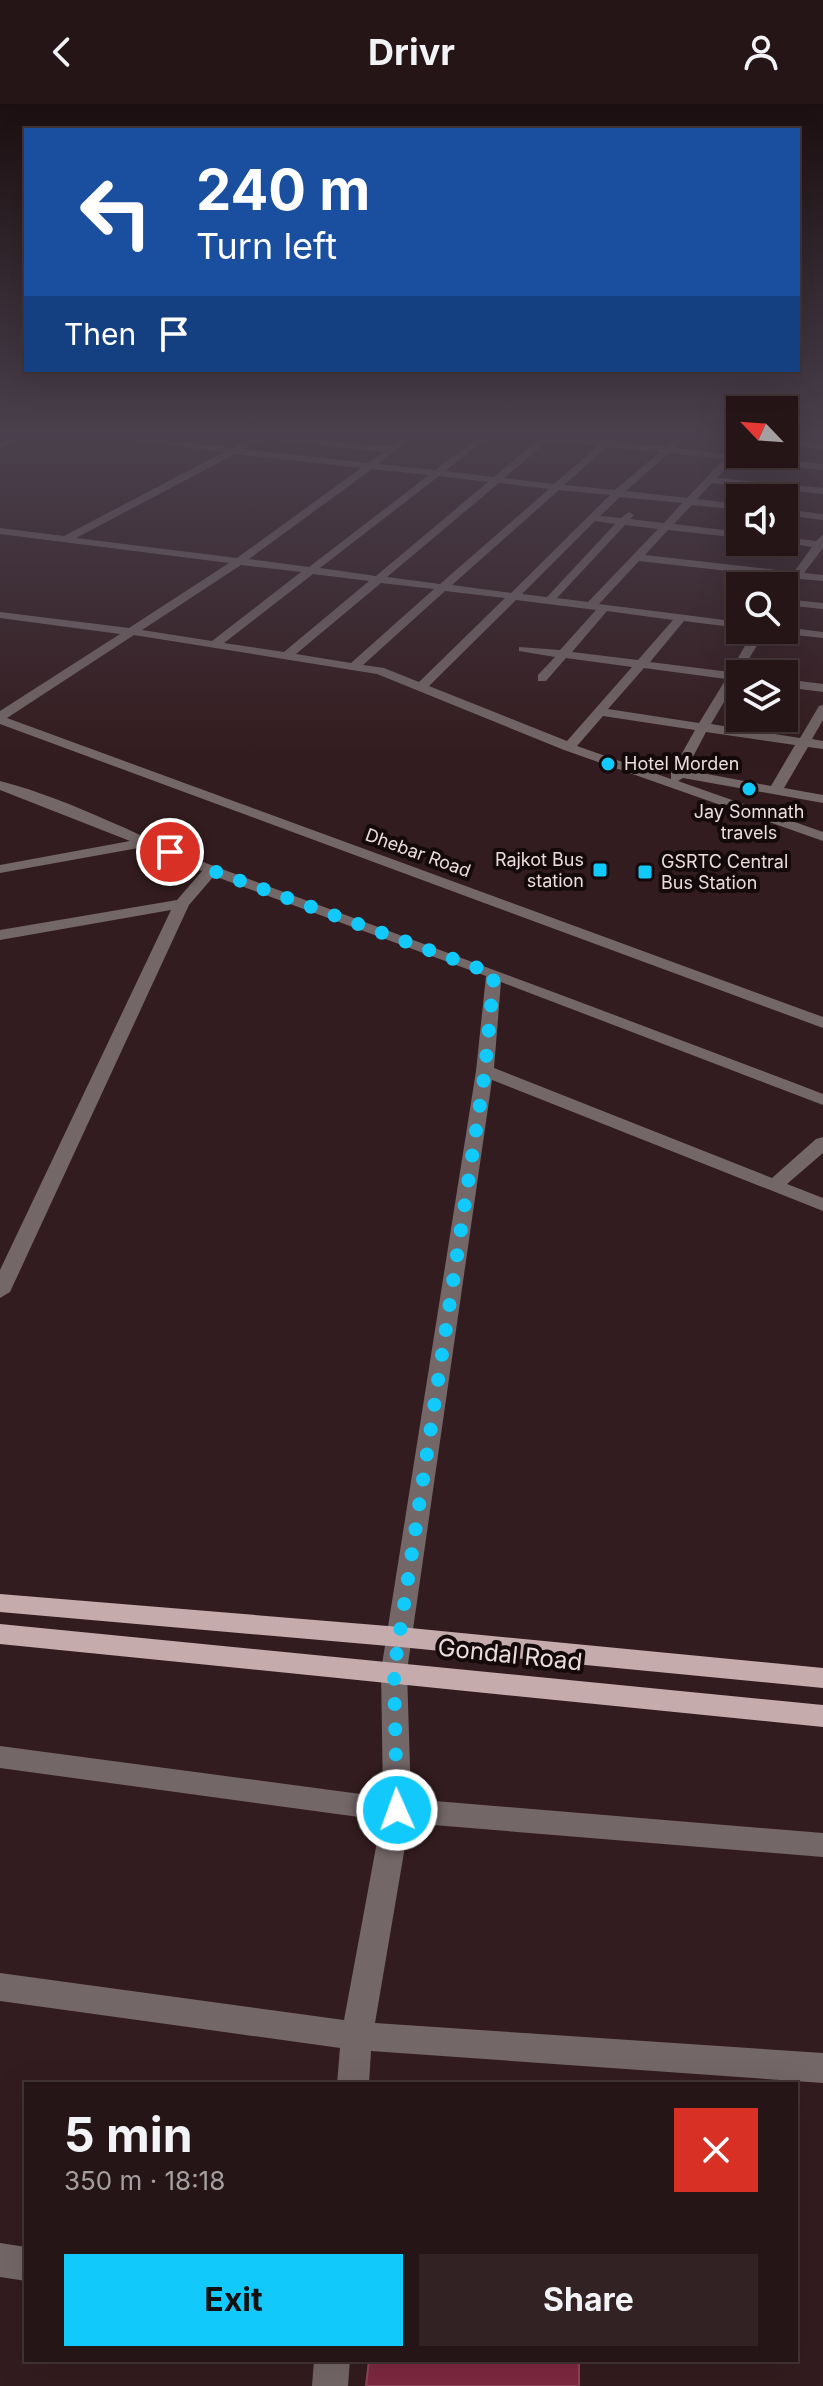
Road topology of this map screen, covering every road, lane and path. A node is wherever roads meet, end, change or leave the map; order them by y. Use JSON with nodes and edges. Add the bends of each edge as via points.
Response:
{"nodes":[{"id":1,"x":86,"y":541,"type":"edge"},
{"id":2,"x":266,"y":541,"type":"edge"},
{"id":3,"x":347,"y":541,"type":"edge"},
{"id":4,"x":423,"y":541,"type":"edge"},
{"id":5,"x":491,"y":541,"type":"edge"},
{"id":6,"x":570,"y":541,"type":"edge"},
{"id":7,"x":603,"y":541,"type":"edge"},
{"id":8,"x":653,"y":541,"type":"edge"},
{"id":9,"x":821,"y":542,"type":"edge"},
{"id":10,"x":640,"y":558,"type":"junction"},
{"id":11,"x":240,"y":561,"type":"junction"},
{"id":12,"x":311,"y":569,"type":"junction"},
{"id":13,"x":769,"y":572,"type":"edge"},
{"id":14,"x":798,"y":574,"type":"edge"},
{"id":15,"x":798,"y":575,"type":"edge"},
{"id":16,"x":379,"y":578,"type":"junction"},
{"id":17,"x":823,"y":578,"type":"edge"},
{"id":18,"x":441,"y":586,"type":"junction"},
{"id":19,"x":516,"y":596,"type":"junction"},
{"id":20,"x":550,"y":600,"type":"junction"},
{"id":21,"x":798,"y":603,"type":"edge"},
{"id":22,"x":599,"y":606,"type":"junction"},
{"id":23,"x":823,"y":606,"type":"edge"},
{"id":24,"x":0,"y":615,"type":"edge"},
{"id":25,"x":682,"y":617,"type":"junction"},
{"id":26,"x":726,"y":623,"type":"edge"},
{"id":27,"x":134,"y":632,"type":"junction"},
{"id":28,"x":798,"y":632,"type":"edge"},
{"id":29,"x":823,"y":635,"type":"edge"},
{"id":30,"x":215,"y":644,"type":"junction"},
{"id":31,"x":523,"y":649,"type":"dead end"},
{"id":32,"x":563,"y":654,"type":"junction"},
{"id":33,"x":288,"y":655,"type":"junction"},
{"id":34,"x":355,"y":665,"type":"junction"},
{"id":35,"x":641,"y":665,"type":"junction"},
{"id":36,"x":726,"y":675,"type":"edge"},
{"id":37,"x":542,"y":678,"type":"dead end"},
{"id":38,"x":798,"y":685,"type":"edge"},
{"id":39,"x":422,"y":686,"type":"junction"},
{"id":40,"x":823,"y":688,"type":"edge"},
{"id":41,"x":726,"y":691,"type":"edge"},
{"id":42,"x":823,"y":709,"type":"edge"},
{"id":43,"x":600,"y":712,"type":"junction"},
{"id":44,"x":0,"y":718,"type":"edge"},
{"id":45,"x":700,"y":727,"type":"junction"},
{"id":46,"x":801,"y":742,"type":"junction"},
{"id":47,"x":823,"y":745,"type":"edge"},
{"id":48,"x":569,"y":747,"type":"junction"},
{"id":49,"x":676,"y":778,"type":"junction"},
{"id":50,"x":1,"y":786,"type":"edge"},
{"id":51,"x":775,"y":791,"type":"junction"},
{"id":52,"x":823,"y":799,"type":"edge"},
{"id":53,"x":823,"y":837,"type":"edge"},
{"id":54,"x":149,"y":842,"type":"junction"},
{"id":55,"x":0,"y":869,"type":"edge"},
{"id":56,"x":211,"y":870,"type":"junction"},
{"id":57,"x":182,"y":904,"type":"junction"},
{"id":58,"x":0,"y":935,"type":"edge"},
{"id":59,"x":494,"y":974,"type":"junction"},
{"id":60,"x":823,"y":1023,"type":"edge"},
{"id":61,"x":485,"y":1071,"type":"junction"},
{"id":62,"x":823,"y":1100,"type":"edge"},
{"id":63,"x":823,"y":1143,"type":"edge"},
{"id":64,"x":774,"y":1186,"type":"junction"},
{"id":65,"x":823,"y":1205,"type":"edge"},
{"id":66,"x":0,"y":1292,"type":"edge"},
{"id":67,"x":0,"y":1603,"type":"edge"},
{"id":68,"x":0,"y":1634,"type":"edge"},
{"id":69,"x":400,"y":1637,"type":"junction"},
{"id":70,"x":394,"y":1671,"type":"junction"},
{"id":71,"x":823,"y":1678,"type":"edge"},
{"id":72,"x":823,"y":1716,"type":"edge"},
{"id":73,"x":0,"y":1757,"type":"edge"},
{"id":74,"x":397,"y":1810,"type":"junction"},
{"id":75,"x":823,"y":1845,"type":"edge"},
{"id":76,"x":0,"y":1987,"type":"edge"},
{"id":77,"x":357,"y":2036,"type":"junction"},
{"id":78,"x":823,"y":2068,"type":"edge"},
{"id":79,"x":353,"y":2082,"type":"edge"},
{"id":80,"x":0,"y":2260,"type":"edge"},
{"id":81,"x":24,"y":2264,"type":"edge"},
{"id":82,"x":332,"y":2362,"type":"edge"},
{"id":83,"x":330,"y":2386,"type":"edge"}],
"edges":[{"from":1,"to":11,"type":"street"},
{"from":2,"to":11,"type":"street"},
{"from":3,"to":12,"type":"street"},
{"from":4,"to":16,"type":"street"},
{"from":5,"to":18,"type":"street"},
{"from":6,"to":19,"type":"street"},
{"from":7,"to":20,"type":"street"},
{"from":8,"to":10,"type":"street"},
{"from":9,"to":14,"type":"street"},
{"from":10,"to":13,"type":"street"},
{"from":10,"to":22,"type":"street"},
{"from":11,"to":12,"type":"street"},
{"from":11,"to":27,"type":"street"},
{"from":12,"to":16,"type":"street"},
{"from":12,"to":30,"type":"street"},
{"from":15,"to":17,"type":"street"},
{"from":16,"to":18,"type":"street"},
{"from":16,"to":33,"type":"street"},
{"from":18,"to":19,"type":"street"},
{"from":18,"to":34,"type":"street"},
{"from":19,"to":20,"type":"street"},
{"from":19,"to":39,"type":"street"},
{"from":20,"to":22,"type":"street"},
{"from":21,"to":23,"type":"street"},
{"from":22,"to":25,"type":"street"},
{"from":22,"to":32,"type":"street"},
{"from":24,"to":27,"type":"street"},
{"from":25,"to":26,"type":"street"},
{"from":25,"to":35,"type":"street"},
{"from":27,"to":30,"type":"street"},
{"from":27,"to":44,"type":"street"},
{"from":28,"to":29,"type":"street"},
{"from":30,"to":33,"type":"street"},
{"from":31,"to":32,"type":"street"},
{"from":32,"to":35,"type":"street"},
{"from":32,"to":37,"type":"street"},
{"from":33,"to":34,"type":"street"},
{"from":34,"to":39,"type":"street"},
{"from":35,"to":36,"type":"street"},
{"from":35,"to":43,"type":"street"},
{"from":38,"to":40,"type":"street"},
{"from":39,"to":48,"type":"street"},
{"from":41,"to":45,"type":"street"},
{"from":42,"to":46,"type":"street"},
{"from":43,"to":45,"type":"street"},
{"from":43,"to":48,"type":"street"},
{"from":44,"to":60,"type":"street","name":"Dhebar Road"},
{"from":45,"to":46,"type":"street"},
{"from":45,"to":49,"type":"street"},
{"from":46,"to":47,"type":"street"},
{"from":46,"to":51,"type":"street"},
{"from":48,"to":49,"type":"street"},
{"from":49,"to":51,"type":"street"},
{"from":49,"to":53,"type":"street"},
{"from":50,"to":54,"type":"street"},
{"from":51,"to":52,"type":"street"},
{"from":54,"to":55,"type":"street"},
{"from":54,"to":56,"type":"street"},
{"from":56,"to":57,"type":"street"},
{"from":56,"to":59,"type":"street"},
{"from":57,"to":58,"type":"street"},
{"from":57,"to":66,"type":"street"},
{"from":59,"to":61,"type":"street"},
{"from":59,"to":62,"type":"street"},
{"from":61,"to":64,"type":"street"},
{"from":61,"to":69,"type":"street"},
{"from":63,"to":64,"type":"street"},
{"from":64,"to":65,"type":"street"},
{"from":67,"to":69,"type":"main road","name":"Gondal Road"},
{"from":68,"to":70,"type":"main road","name":"Gondal Road"},
{"from":69,"to":70,"type":"street"},
{"from":69,"to":71,"type":"main road","name":"Gondal Road"},
{"from":70,"to":72,"type":"main road","name":"Gondal Road"},
{"from":70,"to":74,"type":"street"},
{"from":73,"to":74,"type":"street"},
{"from":74,"to":75,"type":"street"},
{"from":74,"to":77,"type":"street"},
{"from":76,"to":77,"type":"street"},
{"from":77,"to":78,"type":"street"},
{"from":77,"to":79,"type":"street"},
{"from":80,"to":81,"type":"street"},
{"from":82,"to":83,"type":"street"}]}
